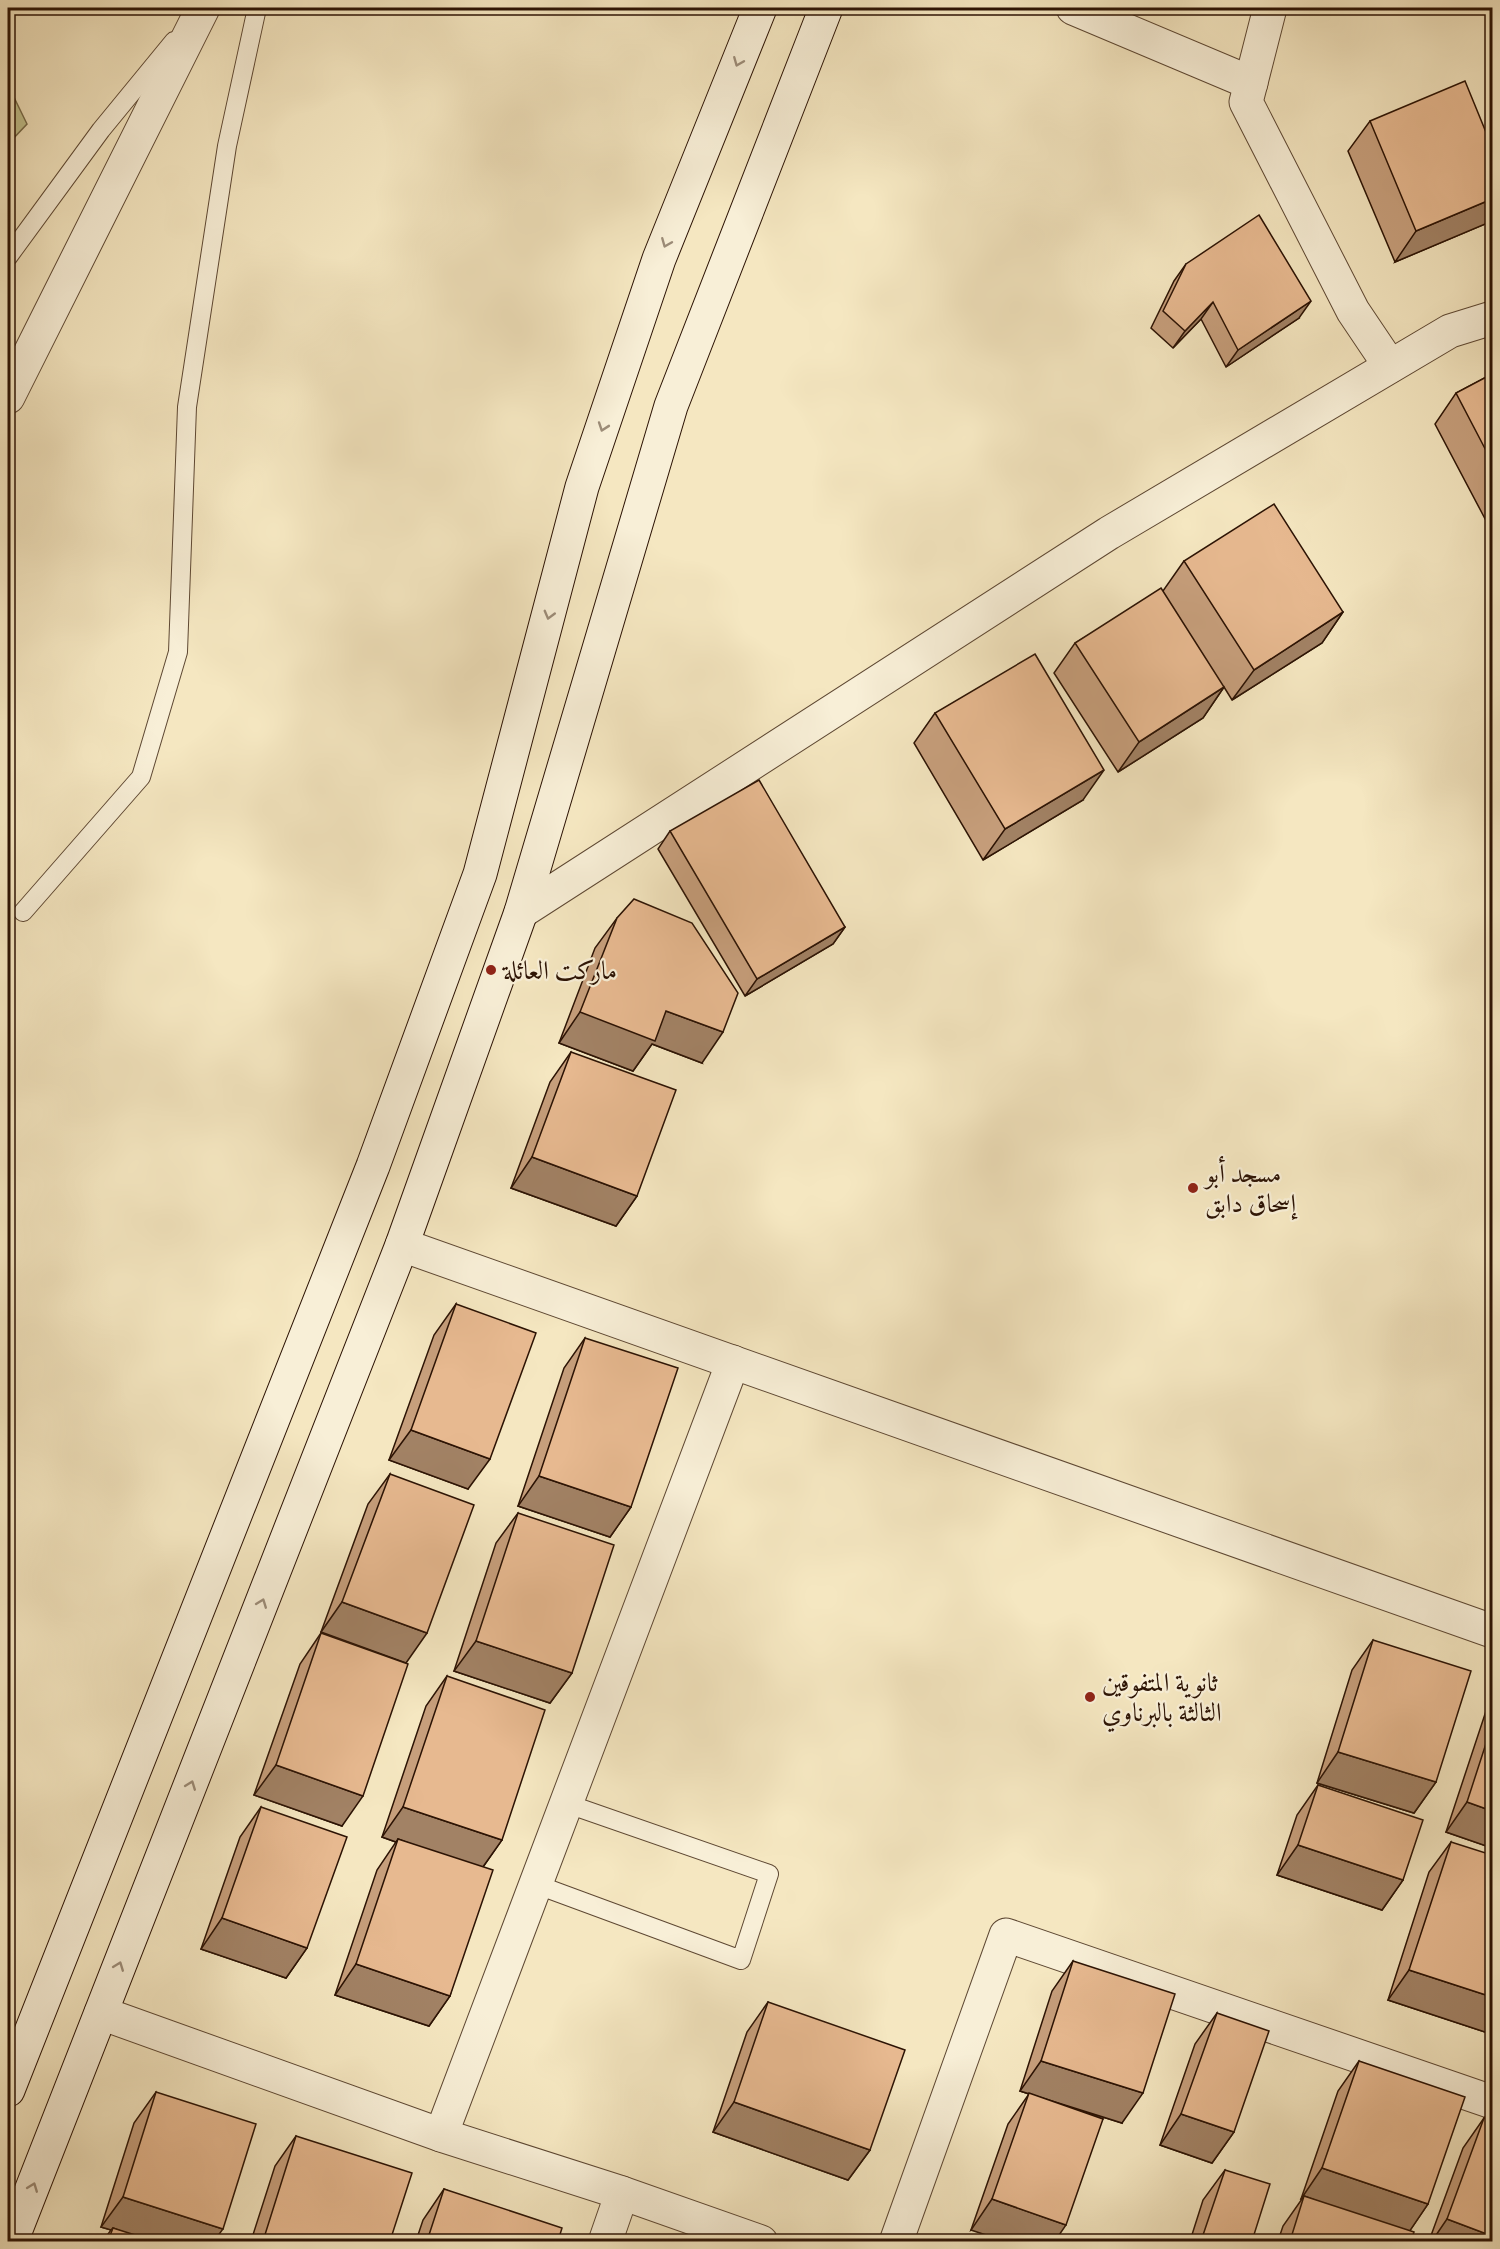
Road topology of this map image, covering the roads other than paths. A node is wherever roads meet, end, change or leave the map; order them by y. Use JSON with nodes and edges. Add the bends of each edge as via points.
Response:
{"nodes":[{"id":1,"x":202,"y":8,"type":"edge"},
{"id":2,"x":257,"y":8,"type":"edge"},
{"id":3,"x":760,"y":8,"type":"edge"},
{"id":4,"x":826,"y":8,"type":"edge"},
{"id":5,"x":1073,"y":8,"type":"edge"},
{"id":6,"x":1270,"y":8,"type":"edge"},
{"id":7,"x":1251,"y":83,"type":"junction"},
{"id":8,"x":8,"y":257,"type":"edge"},
{"id":9,"x":1492,"y":318,"type":"edge"},
{"id":10,"x":1390,"y":366,"type":"junction"},
{"id":11,"x":8,"y":397,"type":"edge"},
{"id":12,"x":23,"y":912,"type":"dead end"},
{"id":13,"x":521,"y":912,"type":"junction"},
{"id":14,"x":402,"y":1245,"type":"junction"},
{"id":15,"x":733,"y":1362,"type":"junction"},
{"id":16,"x":1492,"y":1631,"type":"edge"},
{"id":17,"x":566,"y":1803,"type":"junction"},
{"id":18,"x":535,"y":1884,"type":"junction"},
{"id":19,"x":101,"y":2013,"type":"junction"},
{"id":20,"x":8,"y":2090,"type":"edge"},
{"id":21,"x":1492,"y":2102,"type":"edge"},
{"id":22,"x":441,"y":2135,"type":"junction"},
{"id":23,"x":622,"y":2193,"type":"junction"},
{"id":24,"x":11,"y":2241,"type":"edge"},
{"id":25,"x":605,"y":2241,"type":"edge"},
{"id":26,"x":761,"y":2241,"type":"edge"},
{"id":27,"x":896,"y":2241,"type":"edge"}],
"edges":[{"from":1,"to":8,"type":"lane","via":[[101,130]]},
{"from":1,"to":11,"type":"street"},
{"from":2,"to":12,"type":"lane","via":[[227,146],[187,407],[178,652],[141,777]]},
{"from":3,"to":20,"type":"street","one_way":true,"via":[[659,259],[582,488],[480,874],[374,1166]]},
{"from":4,"to":13,"type":"street","via":[[671,406]]},
{"from":5,"to":7,"type":"street"},
{"from":6,"to":7,"type":"street"},
{"from":7,"to":10,"type":"street","via":[[1246,102],[1353,311]]},
{"from":9,"to":10,"type":"street","via":[[1449,331]]},
{"from":10,"to":13,"type":"street","via":[[1109,533]]},
{"from":13,"to":14,"type":"street"},
{"from":14,"to":15,"type":"street"},
{"from":19,"to":14,"type":"street","one_way":true},
{"from":15,"to":16,"type":"street"},
{"from":15,"to":17,"type":"street"},
{"from":17,"to":18,"type":"street"},
{"from":17,"to":18,"type":"lane","via":[[769,1874],[741,1960]]},
{"from":18,"to":22,"type":"street"},
{"from":19,"to":22,"type":"street"},
{"from":24,"to":19,"type":"street","one_way":true},
{"from":21,"to":27,"type":"street","via":[[1006,1935]]},
{"from":22,"to":23,"type":"street"},
{"from":23,"to":25,"type":"street"},
{"from":23,"to":26,"type":"street"}]}
